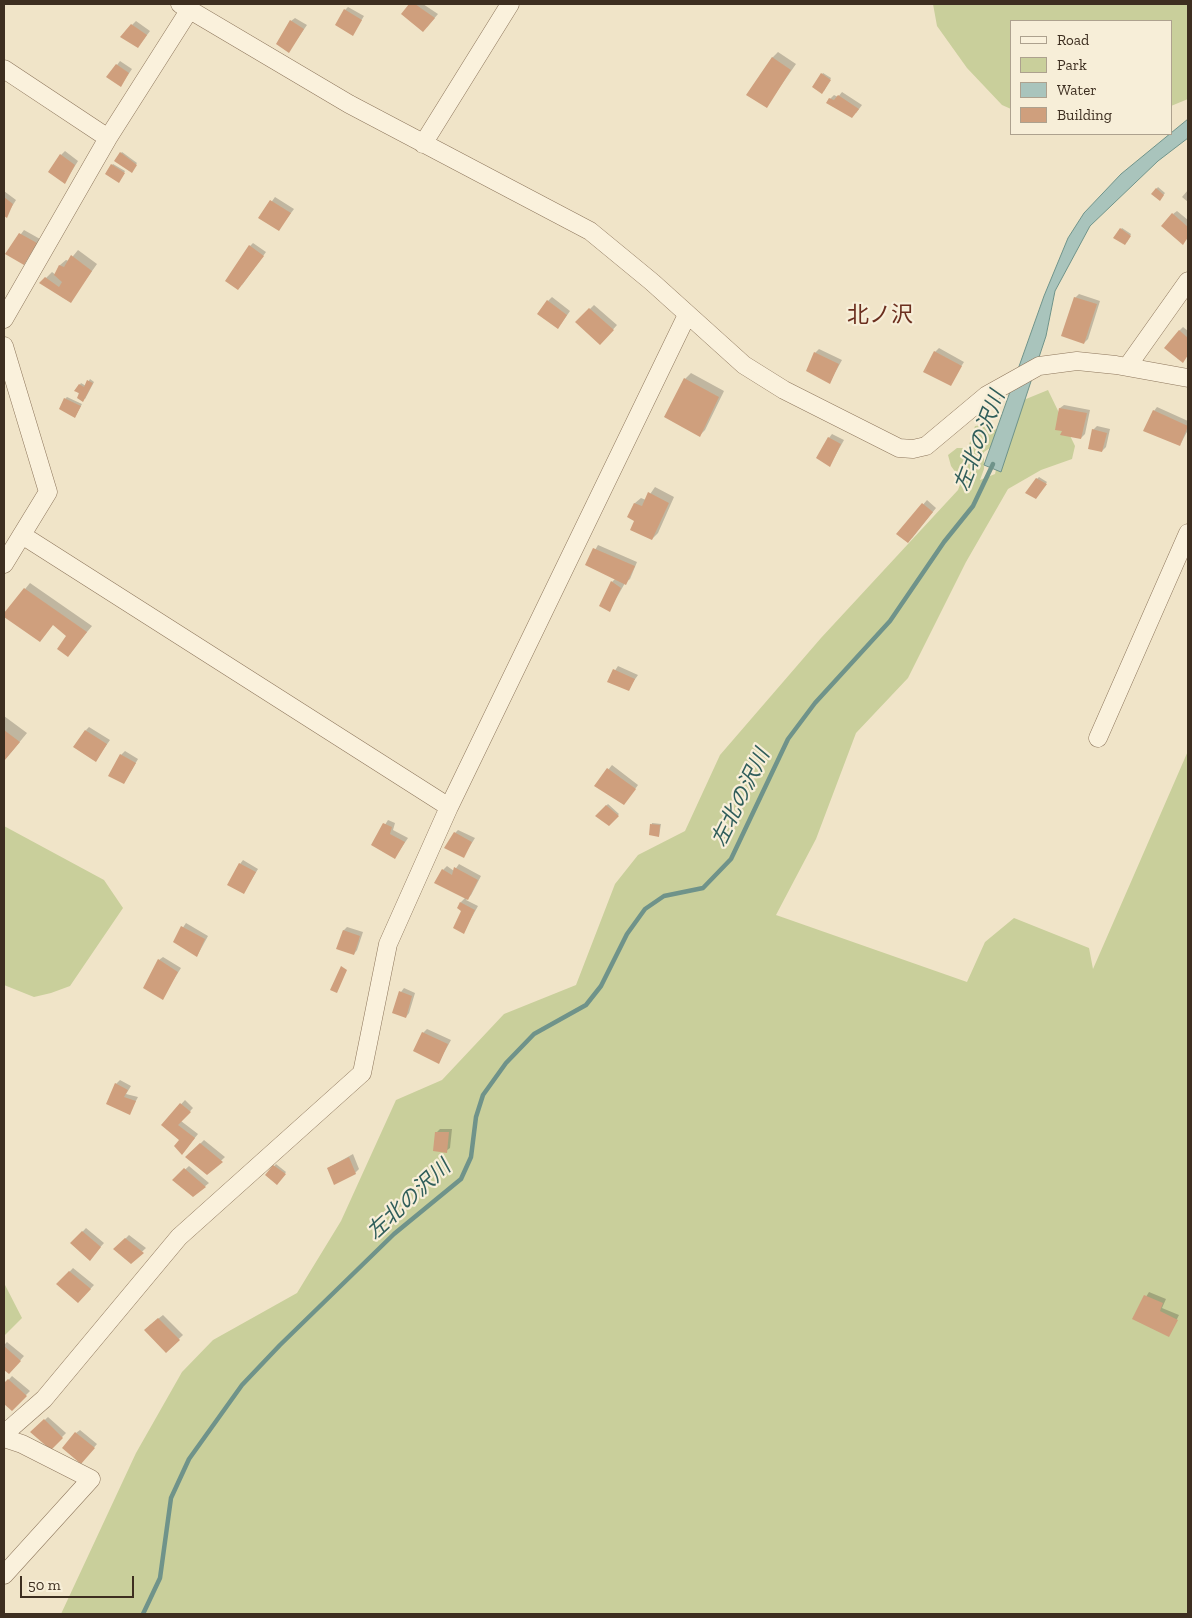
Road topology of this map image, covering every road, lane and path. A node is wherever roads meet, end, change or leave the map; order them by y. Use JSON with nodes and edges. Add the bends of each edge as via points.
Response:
{"nodes":[{"id":1,"x":510,"y":4,"type":"edge"},
{"id":2,"x":185,"y":7,"type":"edge"},
{"id":3,"x":4,"y":69,"type":"edge"},
{"id":4,"x":108,"y":138,"type":"junction"},
{"id":5,"x":423,"y":144,"type":"junction"},
{"id":6,"x":1188,"y":280,"type":"edge"},
{"id":7,"x":687,"y":315,"type":"junction"},
{"id":8,"x":4,"y":319,"type":"edge"},
{"id":9,"x":4,"y":346,"type":"edge"},
{"id":10,"x":1127,"y":367,"type":"junction"},
{"id":11,"x":1188,"y":378,"type":"edge"},
{"id":12,"x":1188,"y":533,"type":"edge"},
{"id":13,"x":22,"y":534,"type":"junction"},
{"id":14,"x":4,"y":564,"type":"edge"},
{"id":15,"x":1098,"y":738,"type":"dead end"},
{"id":16,"x":450,"y":807,"type":"junction"},
{"id":17,"x":4,"y":1434,"type":"edge"},
{"id":18,"x":4,"y":1438,"type":"edge"},
{"id":19,"x":4,"y":1574,"type":"edge"}],
"edges":[{"from":1,"to":5,"type":"street"},
{"from":2,"to":4,"type":"street"},
{"from":2,"to":5,"type":"street"},
{"from":3,"to":4,"type":"street"},
{"from":4,"to":8,"type":"street"},
{"from":5,"to":7,"type":"street","via":[[590,231]]},
{"from":6,"to":10,"type":"street"},
{"from":7,"to":10,"type":"street","via":[[744,365],[784,390],[899,448],[926,446],[987,395],[1035,368],[1077,361]]},
{"from":7,"to":16,"type":"street"},
{"from":9,"to":13,"type":"street","via":[[48,492]]},
{"from":10,"to":11,"type":"street"},
{"from":12,"to":15,"type":"street"},
{"from":13,"to":14,"type":"street"},
{"from":13,"to":16,"type":"street"},
{"from":16,"to":17,"type":"street","via":[[388,944],[362,1073],[180,1237],[44,1399]]},
{"from":18,"to":19,"type":"street","via":[[91,1479]]}]}
